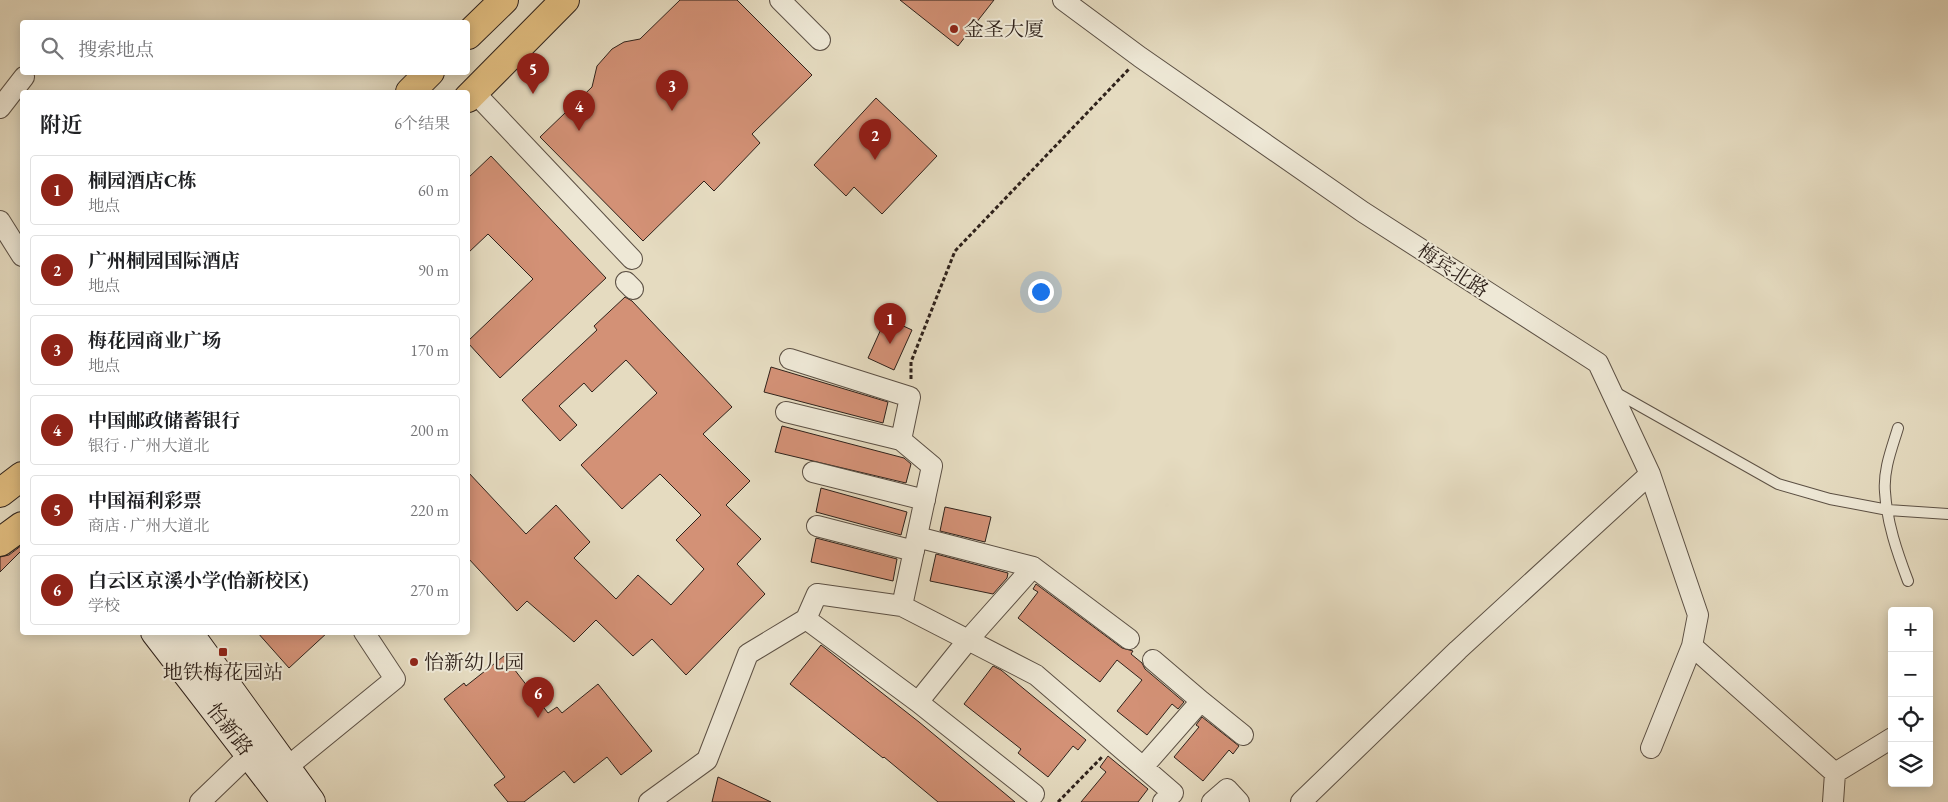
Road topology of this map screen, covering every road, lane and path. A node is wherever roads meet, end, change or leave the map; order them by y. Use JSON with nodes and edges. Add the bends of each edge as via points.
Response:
{"nodes":[{"id":1,"x":504,"y":0,"type":"edge"},
{"id":2,"x":565,"y":0,"type":"edge"},
{"id":3,"x":780,"y":0,"type":"edge"},
{"id":4,"x":1063,"y":0,"type":"edge"},
{"id":5,"x":470,"y":33,"type":"edge"},
{"id":6,"x":820,"y":40,"type":"dead end"},
{"id":7,"x":1140,"y":58,"type":"junction"},
{"id":8,"x":427,"y":75,"type":"edge"},
{"id":9,"x":24,"y":77,"type":"dead end"},
{"id":10,"x":412,"y":90,"type":"edge"},
{"id":11,"x":471,"y":95,"type":"edge"},
{"id":12,"x":0,"y":108,"type":"edge"},
{"id":13,"x":0,"y":220,"type":"edge"},
{"id":14,"x":20,"y":253,"type":"edge"},
{"id":15,"x":632,"y":259,"type":"dead end"},
{"id":16,"x":790,"y":360,"type":"dead end"},
{"id":17,"x":911,"y":362,"type":"dead end"},
{"id":18,"x":1612,"y":390,"type":"junction"},
{"id":19,"x":786,"y":412,"type":"dead end"},
{"id":20,"x":1898,"y":428,"type":"dead end"},
{"id":21,"x":901,"y":440,"type":"junction"},
{"id":22,"x":814,"y":472,"type":"dead end"},
{"id":23,"x":1650,"y":474,"type":"junction"},
{"id":24,"x":20,"y":478,"type":"edge"},
{"id":25,"x":0,"y":493,"type":"edge"},
{"id":26,"x":925,"y":500,"type":"junction"},
{"id":27,"x":1888,"y":510,"type":"junction"},
{"id":28,"x":1948,"y":514,"type":"edge"},
{"id":29,"x":817,"y":526,"type":"dead end"},
{"id":30,"x":20,"y":527,"type":"edge"},
{"id":31,"x":0,"y":542,"type":"edge"},
{"id":32,"x":915,"y":544,"type":"junction"},
{"id":33,"x":1033,"y":568,"type":"junction"},
{"id":34,"x":1908,"y":581,"type":"dead end"},
{"id":35,"x":902,"y":606,"type":"junction"},
{"id":36,"x":806,"y":619,"type":"junction"},
{"id":37,"x":158,"y":635,"type":"edge"},
{"id":38,"x":190,"y":635,"type":"edge"},
{"id":39,"x":366,"y":635,"type":"edge"},
{"id":40,"x":1129,"y":639,"type":"dead end"},
{"id":41,"x":968,"y":640,"type":"junction"},
{"id":42,"x":1692,"y":646,"type":"junction"},
{"id":43,"x":1153,"y":660,"type":"dead end"},
{"id":44,"x":1202,"y":701,"type":"junction"},
{"id":45,"x":918,"y":702,"type":"junction"},
{"id":46,"x":1243,"y":736,"type":"dead end"},
{"id":47,"x":1888,"y":740,"type":"edge"},
{"id":48,"x":1651,"y":748,"type":"dead end"},
{"id":49,"x":250,"y":754,"type":"junction"},
{"id":50,"x":1105,"y":754,"type":"dead end"},
{"id":51,"x":1143,"y":767,"type":"junction"},
{"id":52,"x":286,"y":768,"type":"junction"},
{"id":53,"x":1835,"y":773,"type":"junction"},
{"id":54,"x":1034,"y":794,"type":"dead end"},
{"id":55,"x":200,"y":802,"type":"edge"},
{"id":56,"x":286,"y":802,"type":"edge"},
{"id":57,"x":311,"y":802,"type":"edge"},
{"id":58,"x":649,"y":802,"type":"edge"},
{"id":59,"x":1058,"y":802,"type":"edge"},
{"id":60,"x":1163,"y":802,"type":"edge"},
{"id":61,"x":1212,"y":802,"type":"edge"},
{"id":62,"x":1238,"y":802,"type":"edge"},
{"id":63,"x":1301,"y":802,"type":"edge"},
{"id":64,"x":1832,"y":802,"type":"edge"}],
"edges":[{"from":1,"to":5,"type":"highway"},
{"from":2,"to":11,"type":"highway"},
{"from":3,"to":6,"type":"street"},
{"from":4,"to":7,"type":"street","name":"梅宾北路"},
{"from":7,"to":17,"type":"path","via":[[955,251]]},
{"from":7,"to":18,"type":"street","name":"梅宾北路","via":[[1363,212],[1598,363]]},
{"from":8,"to":10,"type":"highway"},
{"from":9,"to":12,"type":"street"},
{"from":11,"to":15,"type":"street"},
{"from":13,"to":14,"type":"street"},
{"from":16,"to":21,"type":"street","via":[[910,397]]},
{"from":18,"to":23,"type":"street","name":"梅宾北路"},
{"from":18,"to":27,"type":"lane","via":[[1778,484],[1830,499]]},
{"from":19,"to":21,"type":"street"},
{"from":20,"to":27,"type":"lane","via":[[1884,490]]},
{"from":21,"to":26,"type":"street","via":[[932,466]]},
{"from":22,"to":26,"type":"street"},
{"from":23,"to":42,"type":"street","name":"梅宾北路","via":[[1698,615]]},
{"from":23,"to":63,"type":"street","via":[[1458,650]]},
{"from":24,"to":25,"type":"highway"},
{"from":26,"to":32,"type":"street"},
{"from":27,"to":28,"type":"lane"},
{"from":27,"to":34,"type":"lane","via":[[1893,541]]},
{"from":29,"to":32,"type":"street"},
{"from":30,"to":31,"type":"highway"},
{"from":32,"to":33,"type":"street"},
{"from":32,"to":35,"type":"street"},
{"from":33,"to":40,"type":"street"},
{"from":33,"to":41,"type":"street"},
{"from":35,"to":36,"type":"street","via":[[817,594]]},
{"from":35,"to":41,"type":"street"},
{"from":36,"to":45,"type":"street"},
{"from":36,"to":58,"type":"street","via":[[748,654],[707,760]]},
{"from":37,"to":49,"type":"main road","name":"怡新路"},
{"from":38,"to":52,"type":"main road","name":"怡新路"},
{"from":39,"to":52,"type":"street","via":[[394,678]]},
{"from":41,"to":45,"type":"street"},
{"from":41,"to":51,"type":"street","via":[[1036,675]]},
{"from":42,"to":48,"type":"street","name":"梅宾北路"},
{"from":42,"to":53,"type":"street"},
{"from":43,"to":44,"type":"street"},
{"from":44,"to":46,"type":"street"},
{"from":44,"to":51,"type":"street"},
{"from":45,"to":54,"type":"street"},
{"from":47,"to":53,"type":"street"},
{"from":49,"to":55,"type":"street"},
{"from":49,"to":56,"type":"main road","name":"怡新路"},
{"from":50,"to":59,"type":"path"},
{"from":51,"to":60,"type":"street","via":[[1173,793]]},
{"from":52,"to":57,"type":"main road","name":"怡新路"},
{"from":53,"to":64,"type":"street"},
{"from":61,"to":62,"type":"street","via":[[1227,789]]}]}
